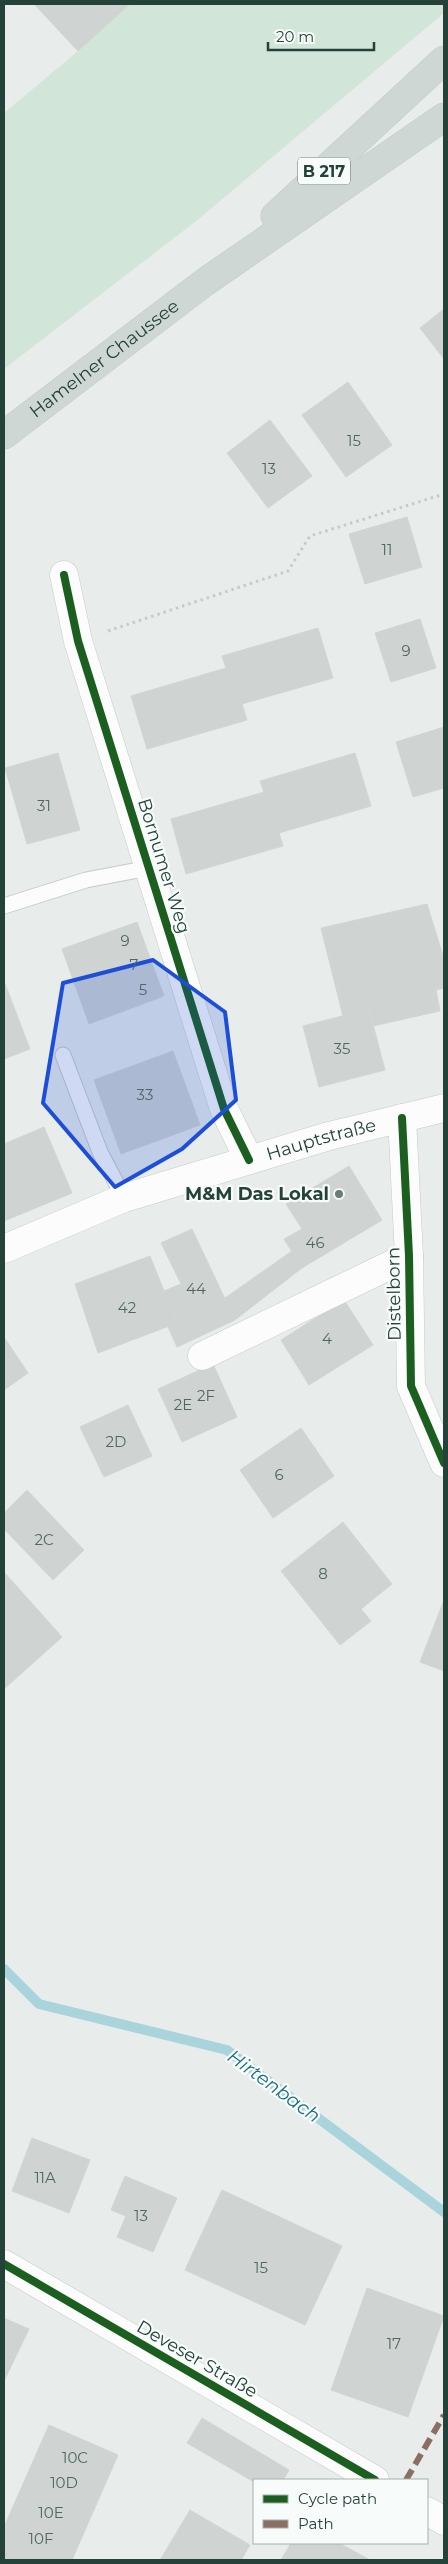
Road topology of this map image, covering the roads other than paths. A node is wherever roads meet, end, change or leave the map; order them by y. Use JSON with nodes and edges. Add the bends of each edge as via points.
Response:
{"nodes":[{"id":1,"x":444,"y":60,"type":"edge"},
{"id":2,"x":444,"y":117,"type":"edge"},
{"id":3,"x":204,"y":282,"type":"junction"},
{"id":4,"x":4,"y":435,"type":"edge"},
{"id":5,"x":64,"y":576,"type":"dead end"},
{"id":6,"x":150,"y":868,"type":"junction"},
{"id":7,"x":4,"y":906,"type":"edge"},
{"id":8,"x":63,"y":1055,"type":"dead end"},
{"id":9,"x":444,"y":1108,"type":"edge"},
{"id":10,"x":402,"y":1118,"type":"junction"},
{"id":11,"x":249,"y":1160,"type":"junction"},
{"id":12,"x":124,"y":1198,"type":"junction"},
{"id":13,"x":4,"y":1249,"type":"edge"},
{"id":14,"x":409,"y":1256,"type":"junction"},
{"id":15,"x":202,"y":1356,"type":"dead end"},
{"id":16,"x":444,"y":1463,"type":"edge"},
{"id":17,"x":4,"y":2264,"type":"edge"},
{"id":18,"x":373,"y":2479,"type":"edge"},
{"id":19,"x":428,"y":2512,"type":"edge"},
{"id":20,"x":444,"y":2521,"type":"edge"}],
"edges":[{"from":1,"to":3,"type":"main road","name":"Hamelner Chaussee","number":"B 217"},
{"from":2,"to":3,"type":"main road","name":"Hamelner Chaussee","number":"B 217"},
{"from":3,"to":4,"type":"main road","name":"Hamelner Chaussee","number":"B 217"},
{"from":5,"to":6,"type":"street","name":"Bornumer Weg","via":[[78,640]]},
{"from":6,"to":7,"type":"lane","via":[[86,880]]},
{"from":6,"to":11,"type":"street","name":"Bornumer Weg","via":[[224,1109]]},
{"from":8,"to":12,"type":"lane","via":[[100,1152]]},
{"from":9,"to":10,"type":"street","name":"Hauptstraße"},
{"from":10,"to":11,"type":"street","name":"Hauptstraße"},
{"from":10,"to":14,"type":"street","name":"Distelborn"},
{"from":11,"to":12,"type":"street","name":"Hauptstraße"},
{"from":12,"to":13,"type":"street","name":"Hauptstraße"},
{"from":14,"to":15,"type":"street","name":"Distelborn"},
{"from":14,"to":16,"type":"street","name":"Distelborn","via":[[411,1386]]},
{"from":17,"to":18,"type":"street","name":"Deveser Straße"},
{"from":19,"to":20,"type":"street"}]}
